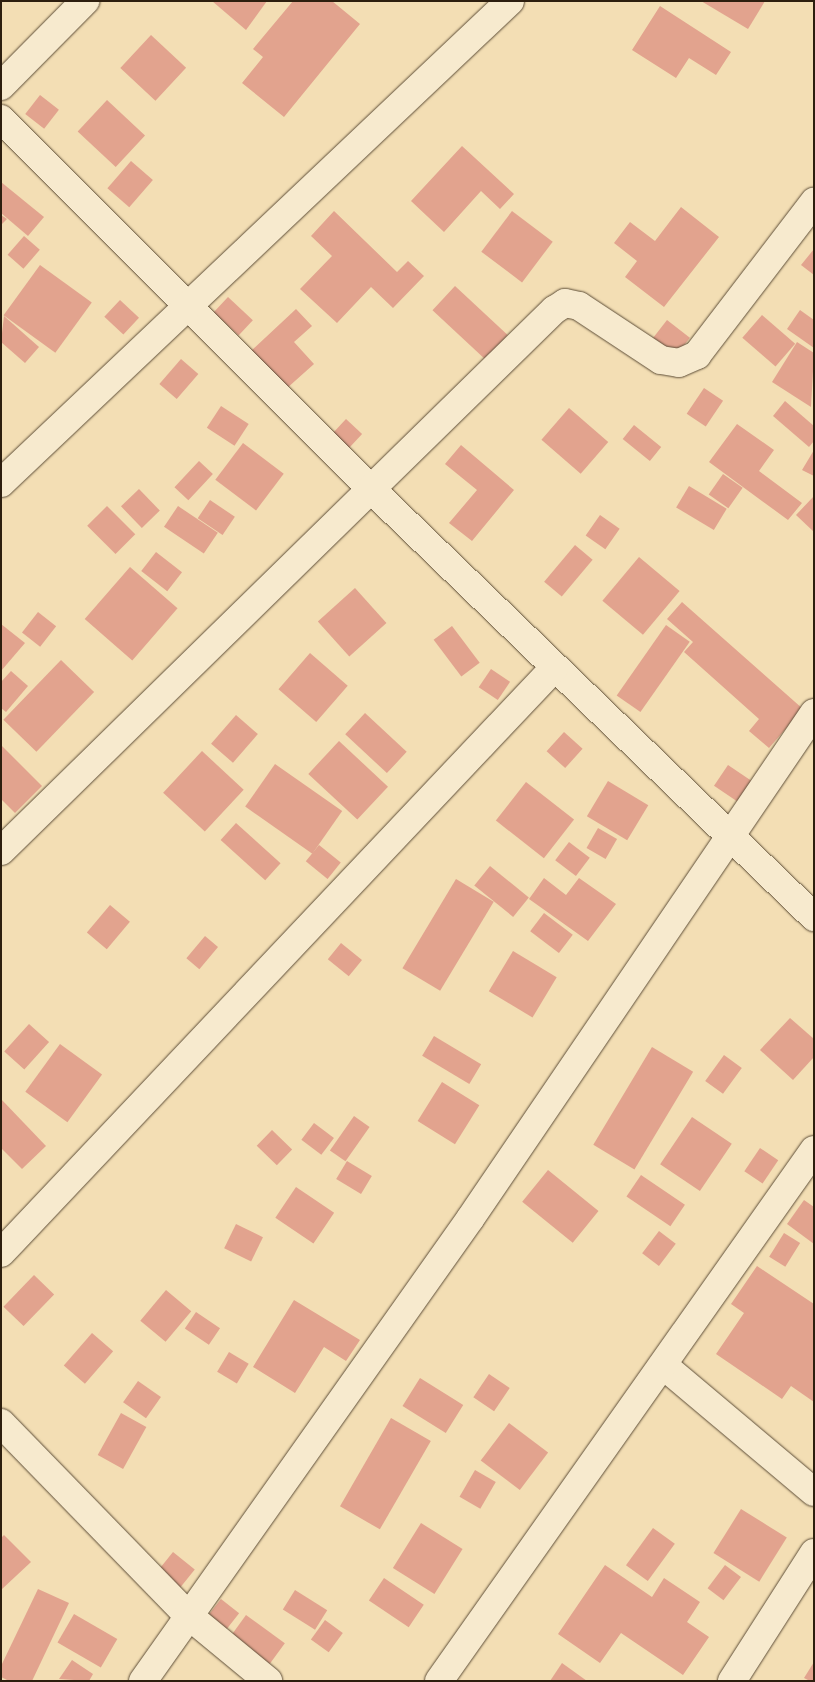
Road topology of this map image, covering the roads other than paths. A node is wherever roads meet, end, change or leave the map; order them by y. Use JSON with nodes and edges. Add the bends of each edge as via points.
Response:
{"nodes":[{"id":1,"x":84,"y":1,"type":"edge"},
{"id":2,"x":510,"y":1,"type":"edge"},
{"id":3,"x":1,"y":86,"type":"edge"},
{"id":4,"x":1,"y":119,"type":"edge"},
{"id":5,"x":814,"y":202,"type":"edge"},
{"id":6,"x":189,"y":304,"type":"junction"},
{"id":7,"x":1,"y":483,"type":"edge"},
{"id":8,"x":372,"y":490,"type":"junction"},
{"id":9,"x":554,"y":668,"type":"junction"},
{"id":10,"x":814,"y":714,"type":"edge"},
{"id":11,"x":730,"y":840,"type":"junction"},
{"id":12,"x":1,"y":851,"type":"edge"},
{"id":13,"x":814,"y":917,"type":"edge"},
{"id":14,"x":814,"y":1150,"type":"edge"},
{"id":15,"x":1,"y":1253,"type":"edge"},
{"id":16,"x":663,"y":1365,"type":"junction"},
{"id":17,"x":1,"y":1423,"type":"edge"},
{"id":18,"x":814,"y":1492,"type":"edge"},
{"id":19,"x":814,"y":1553,"type":"edge"},
{"id":20,"x":188,"y":1615,"type":"junction"},
{"id":21,"x":143,"y":1681,"type":"edge"},
{"id":22,"x":268,"y":1681,"type":"edge"},
{"id":23,"x":439,"y":1681,"type":"edge"},
{"id":24,"x":732,"y":1681,"type":"edge"}],
"edges":[{"from":1,"to":3,"type":"street"},
{"from":2,"to":6,"type":"street"},
{"from":4,"to":6,"type":"street"},
{"from":5,"to":8,"type":"street","via":[[697,355],[679,363],[660,360],[579,306],[565,303]]},
{"from":6,"to":7,"type":"street"},
{"from":6,"to":8,"type":"street"},
{"from":8,"to":9,"type":"street"},
{"from":8,"to":12,"type":"street"},
{"from":9,"to":11,"type":"street"},
{"from":9,"to":15,"type":"street"},
{"from":10,"to":11,"type":"street"},
{"from":11,"to":13,"type":"street"},
{"from":11,"to":20,"type":"street","via":[[470,1220]]},
{"from":14,"to":16,"type":"street"},
{"from":16,"to":18,"type":"street"},
{"from":16,"to":23,"type":"street"},
{"from":17,"to":20,"type":"street"},
{"from":19,"to":24,"type":"street"},
{"from":20,"to":21,"type":"street"},
{"from":20,"to":22,"type":"street"}]}
